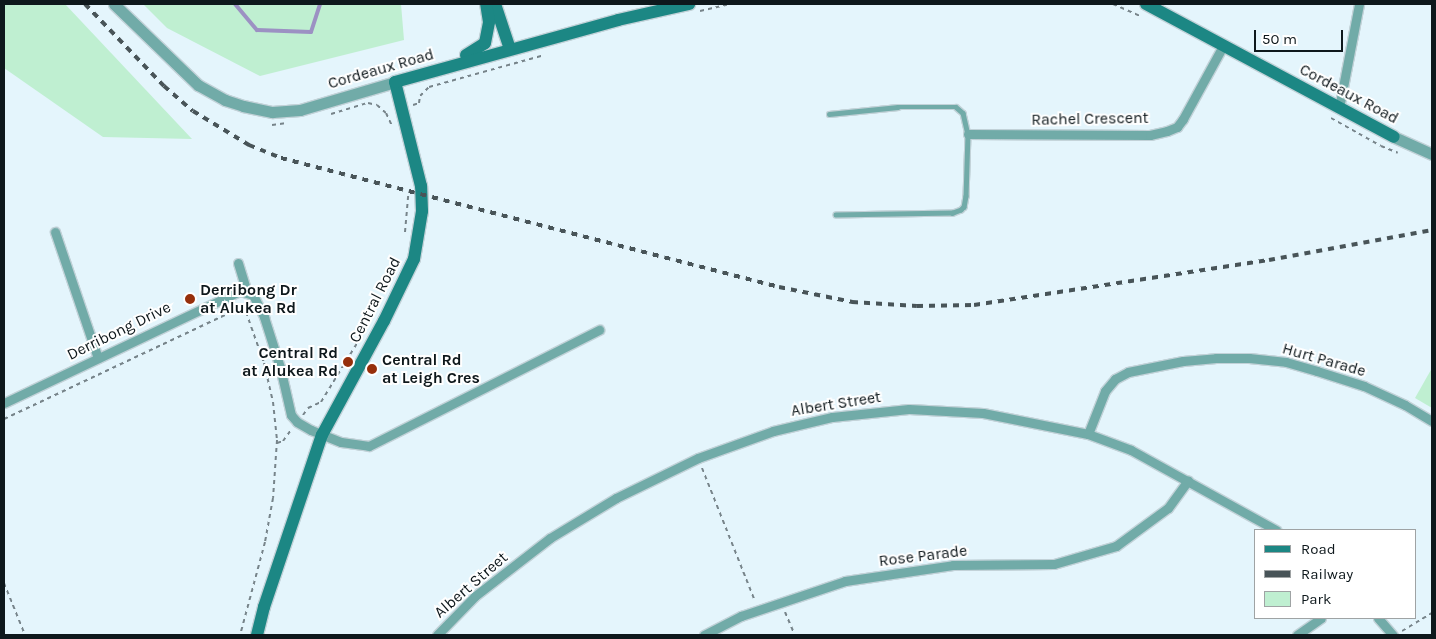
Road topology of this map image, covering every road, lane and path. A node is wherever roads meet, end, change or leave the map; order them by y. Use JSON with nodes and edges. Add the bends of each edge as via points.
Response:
{"nodes":[{"id":1,"x":114,"y":4,"type":"edge"},
{"id":2,"x":486,"y":4,"type":"edge"},
{"id":3,"x":495,"y":4,"type":"edge"},
{"id":4,"x":731,"y":4,"type":"edge"},
{"id":5,"x":1146,"y":4,"type":"edge"},
{"id":6,"x":1360,"y":4,"type":"edge"},
{"id":7,"x":694,"y":8,"type":"edge"},
{"id":8,"x":1224,"y":44,"type":"junction"},
{"id":9,"x":510,"y":49,"type":"junction"},
{"id":10,"x":552,"y":52,"type":"dead end"},
{"id":11,"x":430,"y":71,"type":"junction"},
{"id":12,"x":396,"y":82,"type":"junction"},
{"id":13,"x":419,"y":103,"type":"dead end"},
{"id":14,"x":1339,"y":108,"type":"junction"},
{"id":15,"x":329,"y":114,"type":"dead end"},
{"id":16,"x":829,"y":114,"type":"dead end"},
{"id":17,"x":294,"y":122,"type":"dead end"},
{"id":18,"x":267,"y":123,"type":"dead end"},
{"id":19,"x":394,"y":130,"type":"dead end"},
{"id":20,"x":968,"y":134,"type":"junction"},
{"id":21,"x":1394,"y":137,"type":"joint"},
{"id":22,"x":1432,"y":154,"type":"edge"},
{"id":23,"x":408,"y":192,"type":"dead end"},
{"id":24,"x":836,"y":216,"type":"dead end"},
{"id":25,"x":55,"y":232,"type":"dead end"},
{"id":26,"x":405,"y":241,"type":"dead end"},
{"id":27,"x":238,"y":263,"type":"dead end"},
{"id":28,"x":247,"y":292,"type":"junction"},
{"id":29,"x":599,"y":330,"type":"dead end"},
{"id":30,"x":361,"y":337,"type":"dead end"},
{"id":31,"x":98,"y":358,"type":"junction"},
{"id":32,"x":4,"y":403,"type":"edge"},
{"id":33,"x":4,"y":419,"type":"edge"},
{"id":34,"x":1432,"y":421,"type":"edge"},
{"id":35,"x":297,"y":422,"type":"junction"},
{"id":36,"x":1088,"y":434,"type":"junction"},
{"id":37,"x":322,"y":435,"type":"junction"},
{"id":38,"x":277,"y":443,"type":"junction"},
{"id":39,"x":698,"y":458,"type":"junction"},
{"id":40,"x":1188,"y":480,"type":"junction"},
{"id":41,"x":1274,"y":529,"type":"edge"},
{"id":42,"x":4,"y":583,"type":"edge"},
{"id":43,"x":781,"y":603,"type":"junction"},
{"id":44,"x":758,"y":610,"type":"junction"},
{"id":45,"x":1432,"y":613,"type":"edge"},
{"id":46,"x":1320,"y":619,"type":"edge"},
{"id":47,"x":1379,"y":619,"type":"edge"},
{"id":48,"x":25,"y":635,"type":"edge"},
{"id":49,"x":240,"y":635,"type":"edge"},
{"id":50,"x":256,"y":635,"type":"edge"},
{"id":51,"x":437,"y":635,"type":"edge"},
{"id":52,"x":704,"y":635,"type":"edge"},
{"id":53,"x":795,"y":635,"type":"edge"},
{"id":54,"x":1297,"y":635,"type":"edge"},
{"id":55,"x":1394,"y":635,"type":"edge"}],
"edges":[{"from":1,"to":12,"type":"street","name":"Cordeaux Road","via":[[198,85],[243,106],[272,112],[300,110]]},
{"from":2,"to":11,"type":"main road","via":[[489,22],[485,43],[479,49]]},
{"from":3,"to":9,"type":"main road"},
{"from":4,"to":7,"type":"path"},
{"from":5,"to":8,"type":"main road","name":"Cordeaux Road"},
{"from":6,"to":14,"type":"street"},
{"from":7,"to":9,"type":"main road","name":"Cordeaux Road"},
{"from":8,"to":14,"type":"main road","name":"Cordeaux Road"},
{"from":8,"to":20,"type":"street","name":"Rachel Crescent","via":[[1183,119],[1177,127],[1167,131],[1121,135]]},
{"from":9,"to":11,"type":"main road","name":"Cordeaux Road"},
{"from":10,"to":13,"type":"path","via":[[429,88],[420,96]]},
{"from":11,"to":12,"type":"main road","name":"Cordeaux Road"},
{"from":12,"to":37,"type":"main road","name":"Central Road","via":[[421,186],[418,244],[402,287]]},
{"from":14,"to":21,"type":"main road","name":"Cordeaux Road"},
{"from":15,"to":19,"type":"path","via":[[368,103],[377,105],[386,112]]},
{"from":16,"to":20,"type":"lane","via":[[956,107],[963,113]]},
{"from":17,"to":18,"type":"path","via":[[276,126]]},
{"from":20,"to":24,"type":"lane","via":[[966,196],[961,210],[953,213]]},
{"from":21,"to":22,"type":"street","name":"Cordeaux Road"},
{"from":23,"to":26,"type":"path"},
{"from":25,"to":31,"type":"street"},
{"from":27,"to":28,"type":"street"},
{"from":28,"to":31,"type":"street","name":"Derribong Drive","via":[[234,293]]},
{"from":28,"to":35,"type":"street","via":[[253,294],[264,317],[291,415]]},
{"from":29,"to":37,"type":"street","via":[[369,446]]},
{"from":30,"to":35,"type":"path","via":[[321,402],[308,408]]},
{"from":31,"to":32,"type":"street","name":"Derribong Drive"},
{"from":33,"to":38,"type":"path","via":[[240,309],[251,321],[264,363],[273,402]]},
{"from":34,"to":36,"type":"street","name":"Hurt Parade","via":[[1364,386],[1317,371],[1286,362],[1216,358],[1128,372],[1115,379],[1105,391]]},
{"from":35,"to":37,"type":"street"},
{"from":35,"to":38,"type":"path","via":[[283,441]]},
{"from":36,"to":39,"type":"street","name":"Albert Street","via":[[984,413],[909,409],[832,417],[774,431]]},
{"from":36,"to":40,"type":"street","name":"Albert Street","via":[[1131,450]]},
{"from":37,"to":50,"type":"main road","name":"Central Road"},
{"from":38,"to":49,"type":"path","via":[[265,542]]},
{"from":39,"to":44,"type":"path"},
{"from":39,"to":51,"type":"street","name":"Albert Street","via":[[616,498],[550,538],[475,596]]},
{"from":40,"to":41,"type":"street","name":"Albert Street"},
{"from":40,"to":43,"type":"street","name":"Rose Parade","via":[[1168,508],[1116,546],[1054,564],[953,565],[844,581]]},
{"from":42,"to":48,"type":"path"},
{"from":43,"to":44,"type":"street","name":"Rose Parade"},
{"from":43,"to":53,"type":"path"},
{"from":44,"to":52,"type":"street","name":"Rose Parade"},
{"from":45,"to":55,"type":"path"},
{"from":46,"to":54,"type":"street"},
{"from":47,"to":55,"type":"street"}]}
